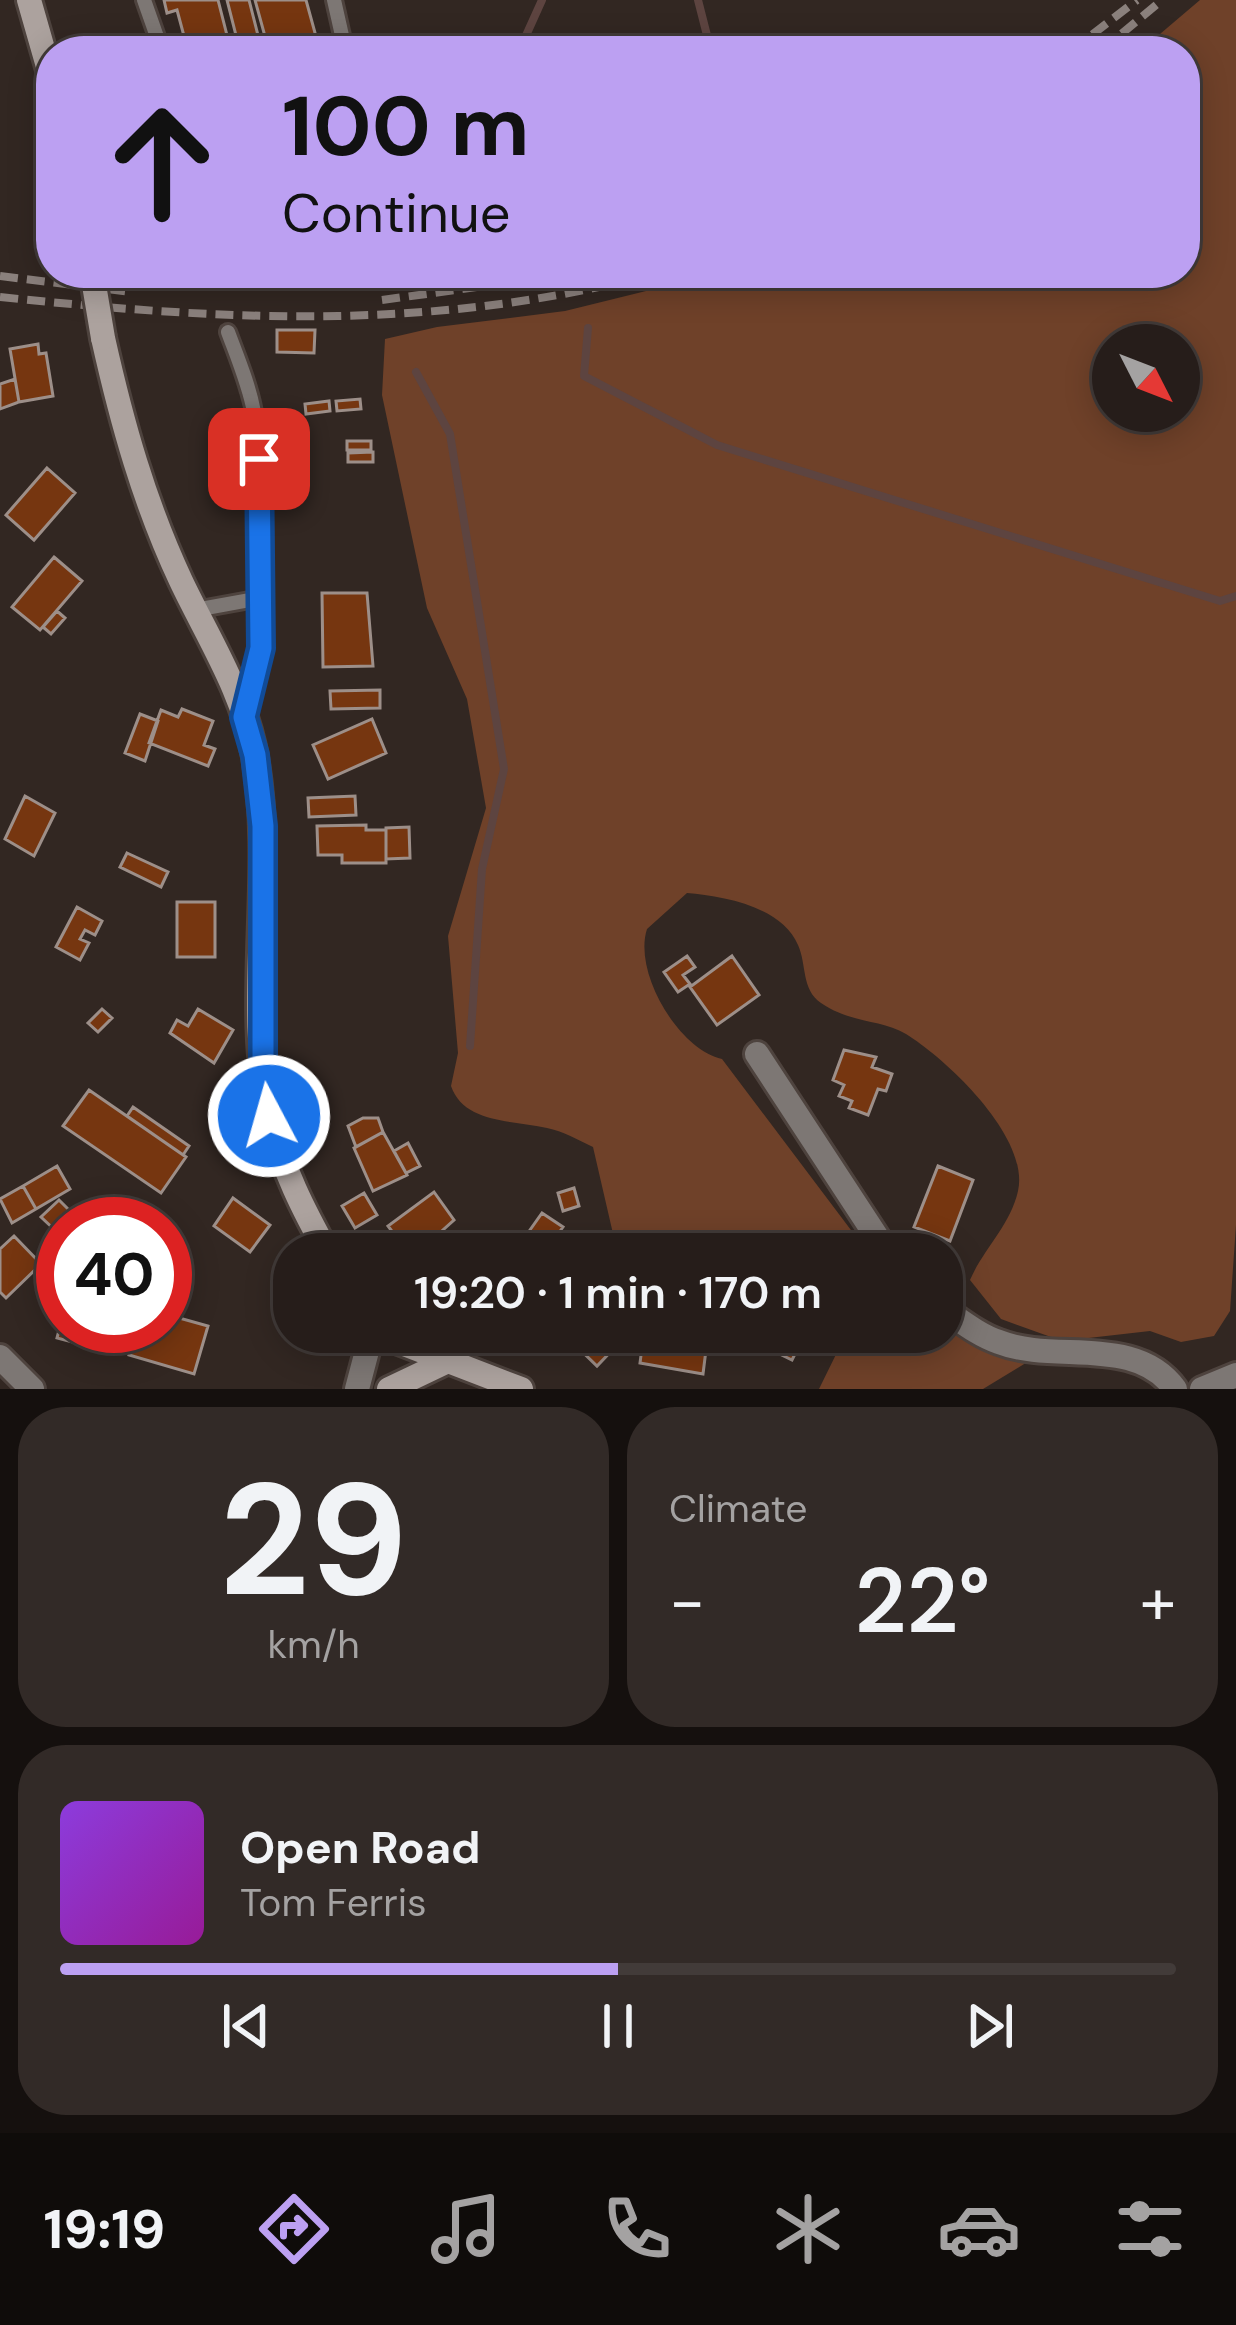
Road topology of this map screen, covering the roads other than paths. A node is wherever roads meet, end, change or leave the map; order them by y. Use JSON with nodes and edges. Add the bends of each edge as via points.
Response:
{"nodes":[{"id":1,"x":29,"y":0,"type":"edge"},
{"id":2,"x":144,"y":0,"type":"edge"},
{"id":3,"x":334,"y":0,"type":"edge"},
{"id":4,"x":39,"y":36,"type":"edge"},
{"id":5,"x":157,"y":36,"type":"edge"},
{"id":6,"x":342,"y":36,"type":"edge"},
{"id":7,"x":95,"y":288,"type":"edge"},
{"id":8,"x":228,"y":332,"type":"dead end"},
{"id":9,"x":261,"y":598,"type":"junction"},
{"id":10,"x":195,"y":610,"type":"junction"},
{"id":11,"x":244,"y":717,"type":"junction"},
{"id":12,"x":757,"y":1054,"type":"dead end"},
{"id":13,"x":318,"y":1233,"type":"edge"},
{"id":14,"x":873,"y":1233,"type":"edge"},
{"id":15,"x":963,"y":1321,"type":"edge"},
{"id":16,"x":367,"y":1353,"type":"edge"},
{"id":17,"x":430,"y":1353,"type":"edge"},
{"id":18,"x":0,"y":1357,"type":"edge"},
{"id":19,"x":450,"y":1360,"type":"junction"},
{"id":20,"x":1236,"y":1375,"type":"edge"},
{"id":21,"x":32,"y":1389,"type":"edge"},
{"id":22,"x":357,"y":1389,"type":"edge"},
{"id":23,"x":389,"y":1389,"type":"edge"},
{"id":24,"x":520,"y":1389,"type":"edge"},
{"id":25,"x":1175,"y":1389,"type":"edge"},
{"id":26,"x":1202,"y":1389,"type":"edge"}],
"edges":[{"from":1,"to":4,"type":"street"},
{"from":2,"to":5,"type":"lane"},
{"from":3,"to":6,"type":"lane"},
{"from":7,"to":10,"type":"street","bridge":true,"via":[[142,489]]},
{"from":8,"to":9,"type":"lane","via":[[255,415]]},
{"from":9,"to":10,"type":"lane"},
{"from":9,"to":11,"type":"lane","via":[[258,670]]},
{"from":10,"to":11,"type":"street"},
{"from":11,"to":13,"type":"street","via":[[263,826],[269,1116]]},
{"from":12,"to":14,"type":"street"},
{"from":15,"to":25,"type":"street","via":[[1001,1344],[1138,1360]]},
{"from":16,"to":22,"type":"street"},
{"from":17,"to":19,"type":"street"},
{"from":18,"to":21,"type":"street"},
{"from":19,"to":23,"type":"street"},
{"from":19,"to":24,"type":"street"},
{"from":20,"to":26,"type":"street"}]}
